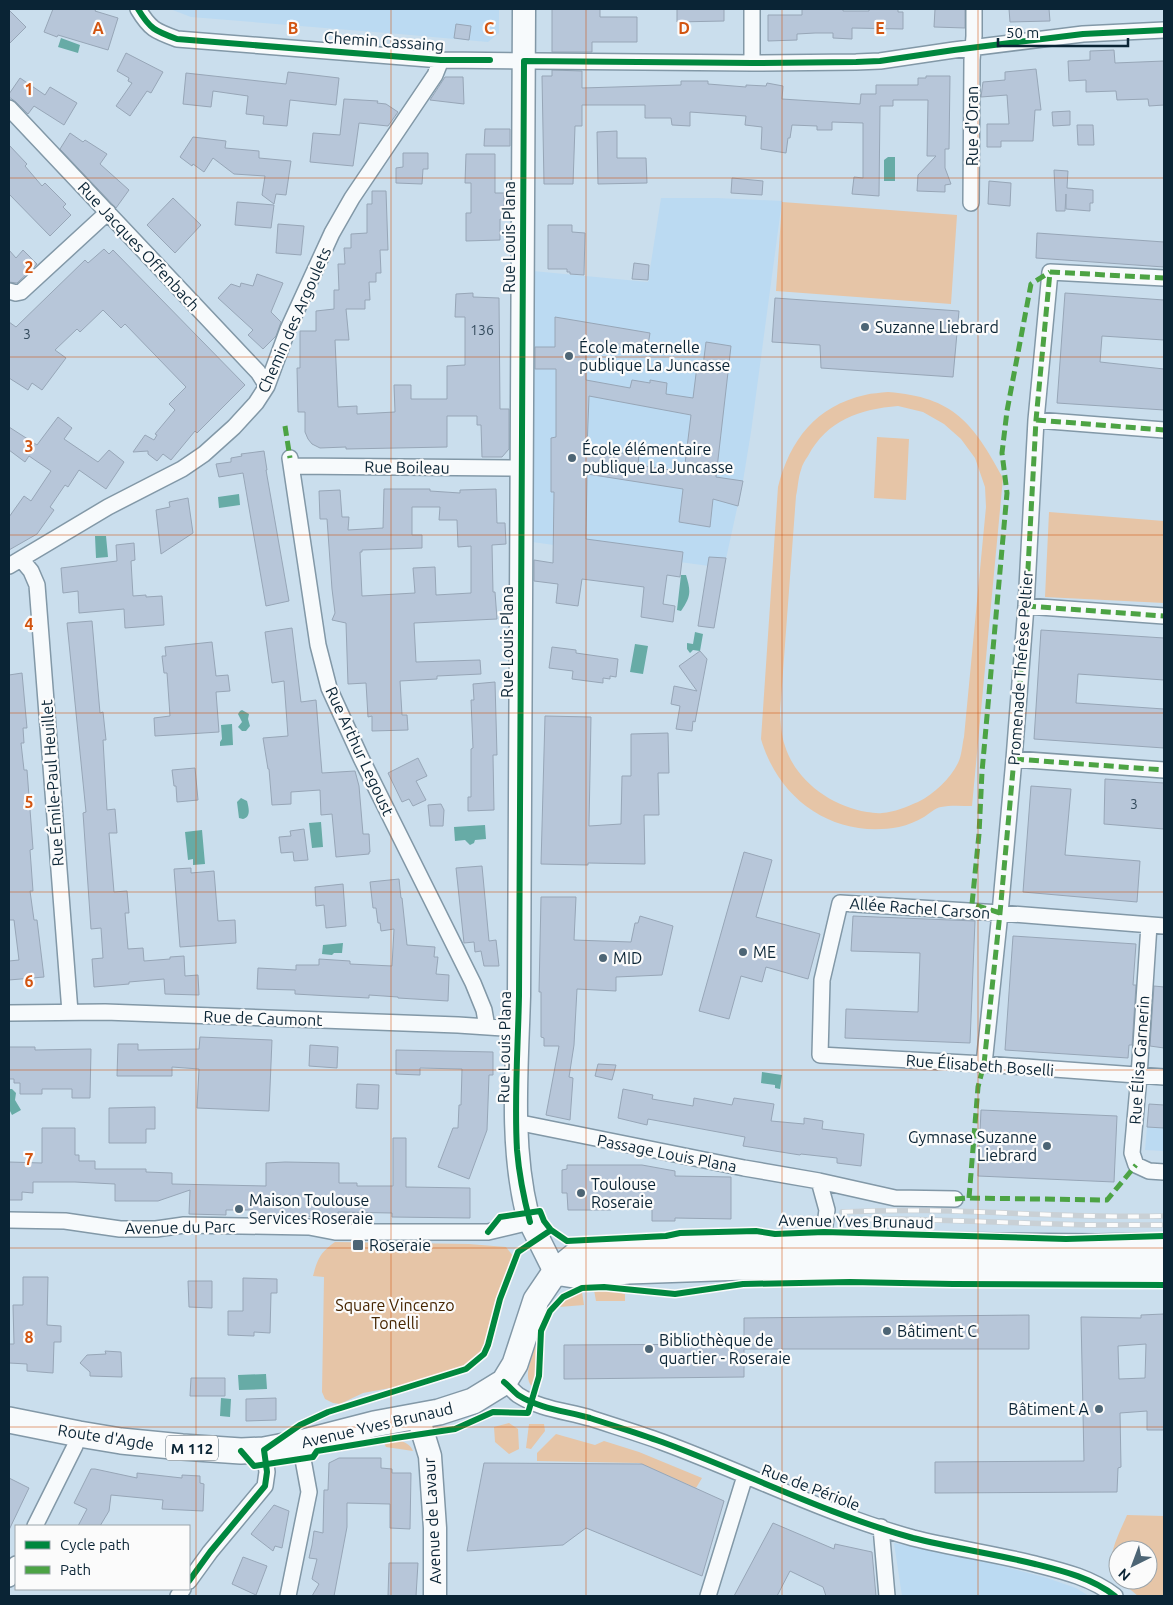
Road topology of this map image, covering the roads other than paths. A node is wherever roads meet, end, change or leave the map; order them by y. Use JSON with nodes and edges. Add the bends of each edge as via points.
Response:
{"nodes":[{"id":1,"x":138,"y":9,"type":"edge"},
{"id":2,"x":524,"y":9,"type":"edge"},
{"id":3,"x":752,"y":9,"type":"edge"},
{"id":4,"x":974,"y":9,"type":"edge"},
{"id":5,"x":1164,"y":30,"type":"edge"},
{"id":6,"x":973,"y":48,"type":"junction"},
{"id":7,"x":441,"y":60,"type":"junction"},
{"id":8,"x":524,"y":61,"type":"junction"},
{"id":9,"x":752,"y":63,"type":"junction"},
{"id":10,"x":9,"y":108,"type":"edge"},
{"id":11,"x":971,"y":203,"type":"dead end"},
{"id":12,"x":108,"y":212,"type":"junction"},
{"id":13,"x":1164,"y":278,"type":"edge"},
{"id":14,"x":9,"y":291,"type":"edge"},
{"id":15,"x":267,"y":386,"type":"junction"},
{"id":16,"x":1036,"y":420,"type":"junction"},
{"id":17,"x":1164,"y":430,"type":"edge"},
{"id":18,"x":291,"y":462,"type":"joint"},
{"id":19,"x":522,"y":468,"type":"junction"},
{"id":20,"x":15,"y":562,"type":"edge"},
{"id":21,"x":1026,"y":606,"type":"junction"},
{"id":22,"x":1164,"y":616,"type":"edge"},
{"id":23,"x":1014,"y":758,"type":"junction"},
{"id":24,"x":1164,"y":770,"type":"edge"},
{"id":25,"x":1000,"y":913,"type":"junction"},
{"id":26,"x":1148,"y":924,"type":"junction"},
{"id":27,"x":1164,"y":926,"type":"edge"},
{"id":28,"x":70,"y":1012,"type":"junction"},
{"id":29,"x":9,"y":1013,"type":"edge"},
{"id":30,"x":487,"y":1027,"type":"junction"},
{"id":31,"x":518,"y":1029,"type":"junction"},
{"id":32,"x":820,"y":1055,"type":"joint"},
{"id":33,"x":984,"y":1064,"type":"junction"},
{"id":34,"x":1139,"y":1076,"type":"junction"},
{"id":35,"x":1164,"y":1078,"type":"edge"},
{"id":36,"x":516,"y":1122,"type":"junction"},
{"id":37,"x":1164,"y":1172,"type":"edge"},
{"id":38,"x":819,"y":1181,"type":"junction"},
{"id":39,"x":955,"y":1199,"type":"dead end"},
{"id":40,"x":9,"y":1220,"type":"edge"},
{"id":41,"x":530,"y":1222,"type":"junction"},
{"id":42,"x":811,"y":1244,"type":"junction"},
{"id":43,"x":1164,"y":1246,"type":"edge"},
{"id":44,"x":1164,"y":1269,"type":"edge"},
{"id":45,"x":555,"y":1272,"type":"junction"},
{"id":46,"x":504,"y":1382,"type":"junction"},
{"id":47,"x":418,"y":1417,"type":"junction"},
{"id":48,"x":9,"y":1420,"type":"edge"},
{"id":49,"x":79,"y":1434,"type":"junction"},
{"id":50,"x":300,"y":1443,"type":"junction"},
{"id":51,"x":264,"y":1450,"type":"junction"},
{"id":52,"x":745,"y":1476,"type":"junction"},
{"id":53,"x":36,"y":1525,"type":"edge"},
{"id":54,"x":880,"y":1527,"type":"junction"},
{"id":55,"x":15,"y":1566,"type":"edge"},
{"id":56,"x":9,"y":1579,"type":"edge"},
{"id":57,"x":190,"y":1580,"type":"edge"},
{"id":58,"x":288,"y":1596,"type":"edge"},
{"id":59,"x":435,"y":1596,"type":"edge"},
{"id":60,"x":708,"y":1596,"type":"edge"},
{"id":61,"x":887,"y":1596,"type":"edge"},
{"id":62,"x":1115,"y":1596,"type":"edge"}],
"edges":[{"from":1,"to":7,"type":"street","name":"Chemin Cassaing","via":[[158,32],[177,39]]},
{"from":2,"to":8,"type":"street","name":"Rue Louis Plana"},
{"from":3,"to":9,"type":"street"},
{"from":4,"to":6,"type":"street","name":"Rue d'Oran"},
{"from":5,"to":6,"type":"street","name":"Chemin Cassaing","via":[[1083,34]]},
{"from":6,"to":9,"type":"street","name":"Chemin Cassaing","via":[[856,62]]},
{"from":6,"to":11,"type":"street","name":"Rue d'Oran"},
{"from":7,"to":8,"type":"street","name":"Chemin Cassaing"},
{"from":7,"to":15,"type":"street","name":"Chemin des Argoulets","via":[[435,75],[332,233],[288,329]]},
{"from":8,"to":9,"type":"street","name":"Chemin Cassaing"},
{"from":8,"to":19,"type":"street","name":"Rue Louis Plana"},
{"from":10,"to":12,"type":"street","name":"Rue Jacques Offenbach"},
{"from":12,"to":14,"type":"street","via":[[22,292]]},
{"from":12,"to":15,"type":"street","name":"Rue Jacques Offenbach","via":[[258,372]]},
{"from":13,"to":16,"type":"street","name":"Promenade Thérèse Peltier","via":[[1050,272]]},
{"from":15,"to":20,"type":"street","name":"Chemin des Argoulets","via":[[234,427],[204,454]]},
{"from":16,"to":17,"type":"street"},
{"from":16,"to":21,"type":"street","name":"Promenade Thérèse Peltier"},
{"from":18,"to":19,"type":"street","name":"Rue Boileau"},
{"from":18,"to":30,"type":"street","name":"Rue Arthur Legoust","via":[[318,645],[330,688],[361,758],[473,983]]},
{"from":19,"to":31,"type":"street","name":"Rue Louis Plana"},
{"from":20,"to":28,"type":"street","name":"Rue Émile-Paul Heuillet","via":[[31,571],[37,584]]},
{"from":21,"to":22,"type":"street"},
{"from":21,"to":23,"type":"street","name":"Promenade Thérèse Peltier"},
{"from":23,"to":24,"type":"street"},
{"from":23,"to":25,"type":"street","name":"Promenade Thérèse Peltier"},
{"from":25,"to":26,"type":"street","name":"Allée Rachel Carson"},
{"from":25,"to":32,"type":"street","name":"Allée Rachel Carson","via":[[840,903],[822,980]]},
{"from":25,"to":33,"type":"street","name":"Promenade Thérèse Peltier"},
{"from":26,"to":27,"type":"street","name":"Allée Rachel Carson"},
{"from":26,"to":34,"type":"street","name":"Rue Élisa Garnerin"},
{"from":28,"to":29,"type":"street","name":"Rue de Caumont"},
{"from":28,"to":30,"type":"street","name":"Rue de Caumont"},
{"from":30,"to":31,"type":"street","name":"Rue de Caumont"},
{"from":31,"to":36,"type":"street","name":"Rue Louis Plana"},
{"from":32,"to":33,"type":"street","name":"Rue Élisabeth Boselli"},
{"from":33,"to":34,"type":"street","name":"Rue Élisabeth Boselli"},
{"from":34,"to":35,"type":"street","name":"Rue Élisabeth Boselli"},
{"from":34,"to":37,"type":"street","name":"Rue Élisa Garnerin","via":[[1132,1153],[1136,1165],[1149,1171]]},
{"from":36,"to":38,"type":"street","name":"Passage Louis Plana"},
{"from":36,"to":41,"type":"street","name":"Rue Louis Plana","via":[[518,1159]]},
{"from":38,"to":39,"type":"street","name":"Passage Louis Plana","via":[[895,1198]]},
{"from":38,"to":42,"type":"street","via":[[827,1210],[824,1232]]},
{"from":40,"to":41,"type":"street","name":"Avenue du Parc","via":[[66,1221],[120,1229],[184,1225],[309,1227],[334,1232],[488,1232]]},
{"from":41,"to":45,"type":"street","name":"Rue Louis Plana"},
{"from":42,"to":43,"type":"main road","name":"Avenue Yves Brunaud"},
{"from":42,"to":45,"type":"main road","name":"Avenue Yves Brunaud","via":[[584,1253]]},
{"from":44,"to":45,"type":"main road","via":[[744,1267],[580,1276]]},
{"from":45,"to":46,"type":"main road","name":"Avenue Yves Brunaud","via":[[536,1300],[515,1364]]},
{"from":46,"to":47,"type":"main road","name":"Avenue Yves Brunaud","via":[[473,1401]]},
{"from":46,"to":52,"type":"street","name":"Rue de Périole","via":[[538,1404],[661,1442]]},
{"from":47,"to":50,"type":"main road","name":"Avenue Yves Brunaud","number":"M 112","via":[[374,1424]]},
{"from":47,"to":59,"type":"street","name":"Avenue de Lavaur","via":[[430,1456]]},
{"from":48,"to":49,"type":"main road","name":"Route d'Agde","number":"M 112"},
{"from":49,"to":51,"type":"main road","name":"Route d'Agde","number":"M 112","via":[[182,1447]]},
{"from":49,"to":53,"type":"street"},
{"from":50,"to":51,"type":"main road","name":"Avenue Yves Brunaud","number":"M 112"},
{"from":50,"to":58,"type":"street","via":[[309,1492]]},
{"from":51,"to":57,"type":"street","via":[[265,1486]]},
{"from":52,"to":54,"type":"street","name":"Rue de Périole"},
{"from":52,"to":60,"type":"street"},
{"from":54,"to":61,"type":"street"},
{"from":54,"to":62,"type":"street","name":"Rue de Périole","via":[[914,1538],[1062,1570],[1089,1580]]},
{"from":55,"to":56,"type":"street"}]}
